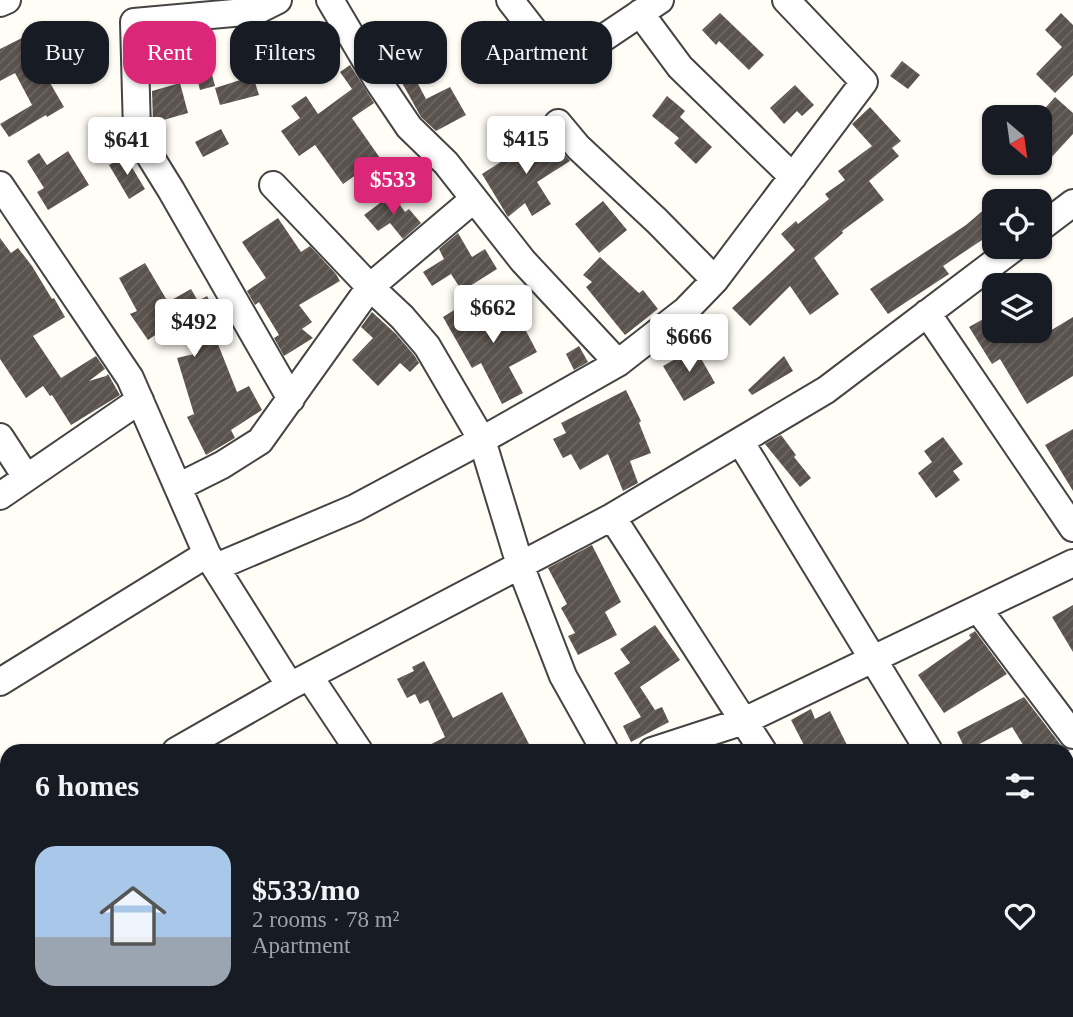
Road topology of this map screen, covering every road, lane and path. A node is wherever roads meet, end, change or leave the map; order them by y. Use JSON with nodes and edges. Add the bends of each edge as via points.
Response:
{"nodes":[{"id":1,"x":7,"y":0,"type":"edge"},
{"id":2,"x":278,"y":0,"type":"edge"},
{"id":3,"x":330,"y":0,"type":"edge"},
{"id":4,"x":510,"y":0,"type":"edge"},
{"id":5,"x":786,"y":0,"type":"edge"},
{"id":6,"x":0,"y":3,"type":"edge"},
{"id":7,"x":650,"y":7,"type":"edge"},
{"id":8,"x":161,"y":9,"type":"edge"},
{"id":9,"x":558,"y":123,"type":"dead end"},
{"id":10,"x":793,"y":177,"type":"junction"},
{"id":11,"x":273,"y":185,"type":"dead end"},
{"id":12,"x":0,"y":186,"type":"edge"},
{"id":13,"x":474,"y":199,"type":"junction"},
{"id":14,"x":1073,"y":203,"type":"edge"},
{"id":15,"x":1052,"y":219,"type":"edge"},
{"id":16,"x":999,"y":259,"type":"edge"},
{"id":17,"x":715,"y":280,"type":"junction"},
{"id":18,"x":370,"y":287,"type":"junction"},
{"id":19,"x":927,"y":313,"type":"junction"},
{"id":20,"x":618,"y":363,"type":"junction"},
{"id":21,"x":291,"y":399,"type":"junction"},
{"id":22,"x":140,"y":400,"type":"junction"},
{"id":23,"x":0,"y":437,"type":"edge"},
{"id":24,"x":482,"y":440,"type":"junction"},
{"id":25,"x":740,"y":441,"type":"junction"},
{"id":26,"x":26,"y":477,"type":"junction"},
{"id":27,"x":178,"y":487,"type":"junction"},
{"id":28,"x":0,"y":496,"type":"edge"},
{"id":29,"x":612,"y":517,"type":"junction"},
{"id":30,"x":1073,"y":528,"type":"edge"},
{"id":31,"x":212,"y":561,"type":"junction"},
{"id":32,"x":1073,"y":563,"type":"edge"},
{"id":33,"x":520,"y":565,"type":"junction"},
{"id":34,"x":978,"y":609,"type":"junction"},
{"id":35,"x":874,"y":659,"type":"junction"},
{"id":36,"x":300,"y":681,"type":"junction"},
{"id":37,"x":0,"y":682,"type":"edge"},
{"id":38,"x":744,"y":721,"type":"junction"},
{"id":39,"x":1073,"y":735,"type":"edge"},
{"id":40,"x":188,"y":744,"type":"edge"},
{"id":41,"x":353,"y":744,"type":"edge"},
{"id":42,"x":601,"y":744,"type":"edge"},
{"id":43,"x":673,"y":744,"type":"edge"},
{"id":44,"x":759,"y":744,"type":"edge"},
{"id":45,"x":925,"y":744,"type":"edge"}],
"edges":[{"from":1,"to":6,"type":"street"},
{"from":2,"to":8,"type":"street","via":[[256,11]]},
{"from":3,"to":13,"type":"street","via":[[409,127]]},
{"from":4,"to":7,"type":"street","via":[[544,44],[575,57]]},
{"from":5,"to":10,"type":"street","via":[[864,82]]},
{"from":7,"to":10,"type":"street","via":[[680,66]]},
{"from":8,"to":21,"type":"street","via":[[134,22],[137,131]]},
{"from":9,"to":17,"type":"street"},
{"from":10,"to":17,"type":"street"},
{"from":11,"to":18,"type":"street"},
{"from":12,"to":22,"type":"street","via":[[130,378]]},
{"from":13,"to":18,"type":"street"},
{"from":13,"to":20,"type":"street","via":[[523,261]]},
{"from":14,"to":15,"type":"street"},
{"from":16,"to":19,"type":"street"},
{"from":17,"to":20,"type":"street","via":[[687,310]]},
{"from":18,"to":21,"type":"street"},
{"from":18,"to":24,"type":"street","via":[[427,345]]},
{"from":19,"to":25,"type":"street","via":[[826,390]]},
{"from":19,"to":30,"type":"street"},
{"from":20,"to":24,"type":"street"},
{"from":21,"to":27,"type":"street","via":[[260,441]]},
{"from":22,"to":26,"type":"street"},
{"from":22,"to":27,"type":"street"},
{"from":23,"to":26,"type":"street"},
{"from":24,"to":31,"type":"street","via":[[355,508]]},
{"from":24,"to":33,"type":"street"},
{"from":25,"to":29,"type":"street"},
{"from":25,"to":35,"type":"street"},
{"from":26,"to":28,"type":"street"},
{"from":27,"to":31,"type":"street"},
{"from":29,"to":33,"type":"street"},
{"from":29,"to":38,"type":"street"},
{"from":31,"to":36,"type":"street"},
{"from":31,"to":37,"type":"street"},
{"from":32,"to":34,"type":"street"},
{"from":33,"to":36,"type":"street"},
{"from":33,"to":42,"type":"street","via":[[564,677]]},
{"from":34,"to":35,"type":"street"},
{"from":34,"to":39,"type":"street"},
{"from":35,"to":38,"type":"street"},
{"from":35,"to":45,"type":"street"},
{"from":36,"to":40,"type":"street"},
{"from":36,"to":41,"type":"street"},
{"from":38,"to":43,"type":"street"},
{"from":38,"to":44,"type":"street"}]}
